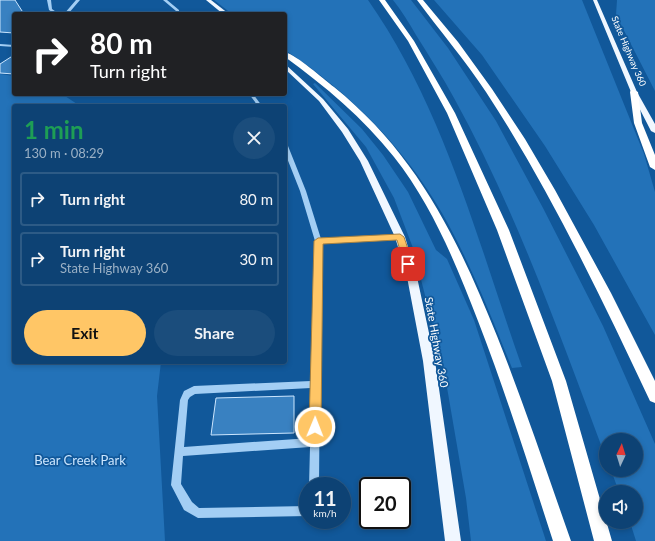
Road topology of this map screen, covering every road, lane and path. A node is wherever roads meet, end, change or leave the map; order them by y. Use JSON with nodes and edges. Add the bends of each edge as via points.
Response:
{"nodes":[{"id":1,"x":49,"y":0,"type":"edge"},
{"id":2,"x":78,"y":0,"type":"edge"},
{"id":3,"x":165,"y":0,"type":"edge"},
{"id":4,"x":208,"y":0,"type":"edge"},
{"id":5,"x":382,"y":0,"type":"edge"},
{"id":6,"x":420,"y":0,"type":"edge"},
{"id":7,"x":595,"y":0,"type":"edge"},
{"id":8,"x":54,"y":12,"type":"edge"},
{"id":9,"x":68,"y":12,"type":"edge"},
{"id":10,"x":178,"y":12,"type":"edge"},
{"id":11,"x":223,"y":12,"type":"edge"},
{"id":12,"x":0,"y":45,"type":"edge"},
{"id":13,"x":8,"y":46,"type":"junction"},
{"id":14,"x":12,"y":46,"type":"edge"},
{"id":15,"x":0,"y":51,"type":"edge"},
{"id":16,"x":287,"y":55,"type":"edge"},
{"id":17,"x":287,"y":68,"type":"edge"},
{"id":18,"x":634,"y":92,"type":"junction"},
{"id":19,"x":655,"y":131,"type":"edge"},
{"id":20,"x":287,"y":151,"type":"edge"},
{"id":21,"x":655,"y":167,"type":"edge"},
{"id":22,"x":400,"y":237,"type":"junction"},
{"id":23,"x":318,"y":241,"type":"junction"},
{"id":24,"x":316,"y":384,"type":"junction"},
{"id":25,"x":655,"y":396,"type":"edge"},
{"id":26,"x":315,"y":442,"type":"junction"},
{"id":27,"x":179,"y":452,"type":"junction"},
{"id":28,"x":314,"y":477,"type":"edge"},
{"id":29,"x":299,"y":511,"type":"edge"},
{"id":30,"x":453,"y":541,"type":"edge"},
{"id":31,"x":562,"y":541,"type":"edge"},
{"id":32,"x":603,"y":541,"type":"edge"}],
"edges":[{"from":1,"to":8,"type":"lane","via":[[50,10]]},
{"from":2,"to":9,"type":"lane"},
{"from":3,"to":10,"type":"lane"},
{"from":4,"to":11,"type":"main road"},
{"from":5,"to":32,"type":"highway","via":[[411,41],[447,106],[503,230],[559,381]]},
{"from":6,"to":25,"type":"highway","via":[[482,80],[542,176]]},
{"from":7,"to":18,"type":"main road","name":"State Highway 360"},
{"from":12,"to":13,"type":"lane"},
{"from":13,"to":14,"type":"lane"},
{"from":13,"to":15,"type":"lane"},
{"from":16,"to":31,"type":"highway","via":[[352,106],[380,136],[410,173],[442,224],[471,287],[504,370]]},
{"from":17,"to":22,"type":"main road","name":"State Highway 360","via":[[321,100],[345,131],[364,161]]},
{"from":18,"to":19,"type":"main road","name":"State Highway 360"},
{"from":18,"to":21,"type":"highway","via":[[638,123]]},
{"from":20,"to":23,"type":"lane","via":[[303,191]]},
{"from":22,"to":23,"type":"lane"},
{"from":22,"to":30,"type":"main road","name":"State Highway 360","via":[[412,277],[430,361]]},
{"from":23,"to":24,"type":"lane"},
{"from":24,"to":26,"type":"lane"},
{"from":24,"to":27,"type":"lane","via":[[194,390],[187,394],[184,400]]},
{"from":26,"to":27,"type":"lane"},
{"from":26,"to":28,"type":"lane"},
{"from":27,"to":29,"type":"lane","via":[[176,485],[188,506],[198,513]]}]}
